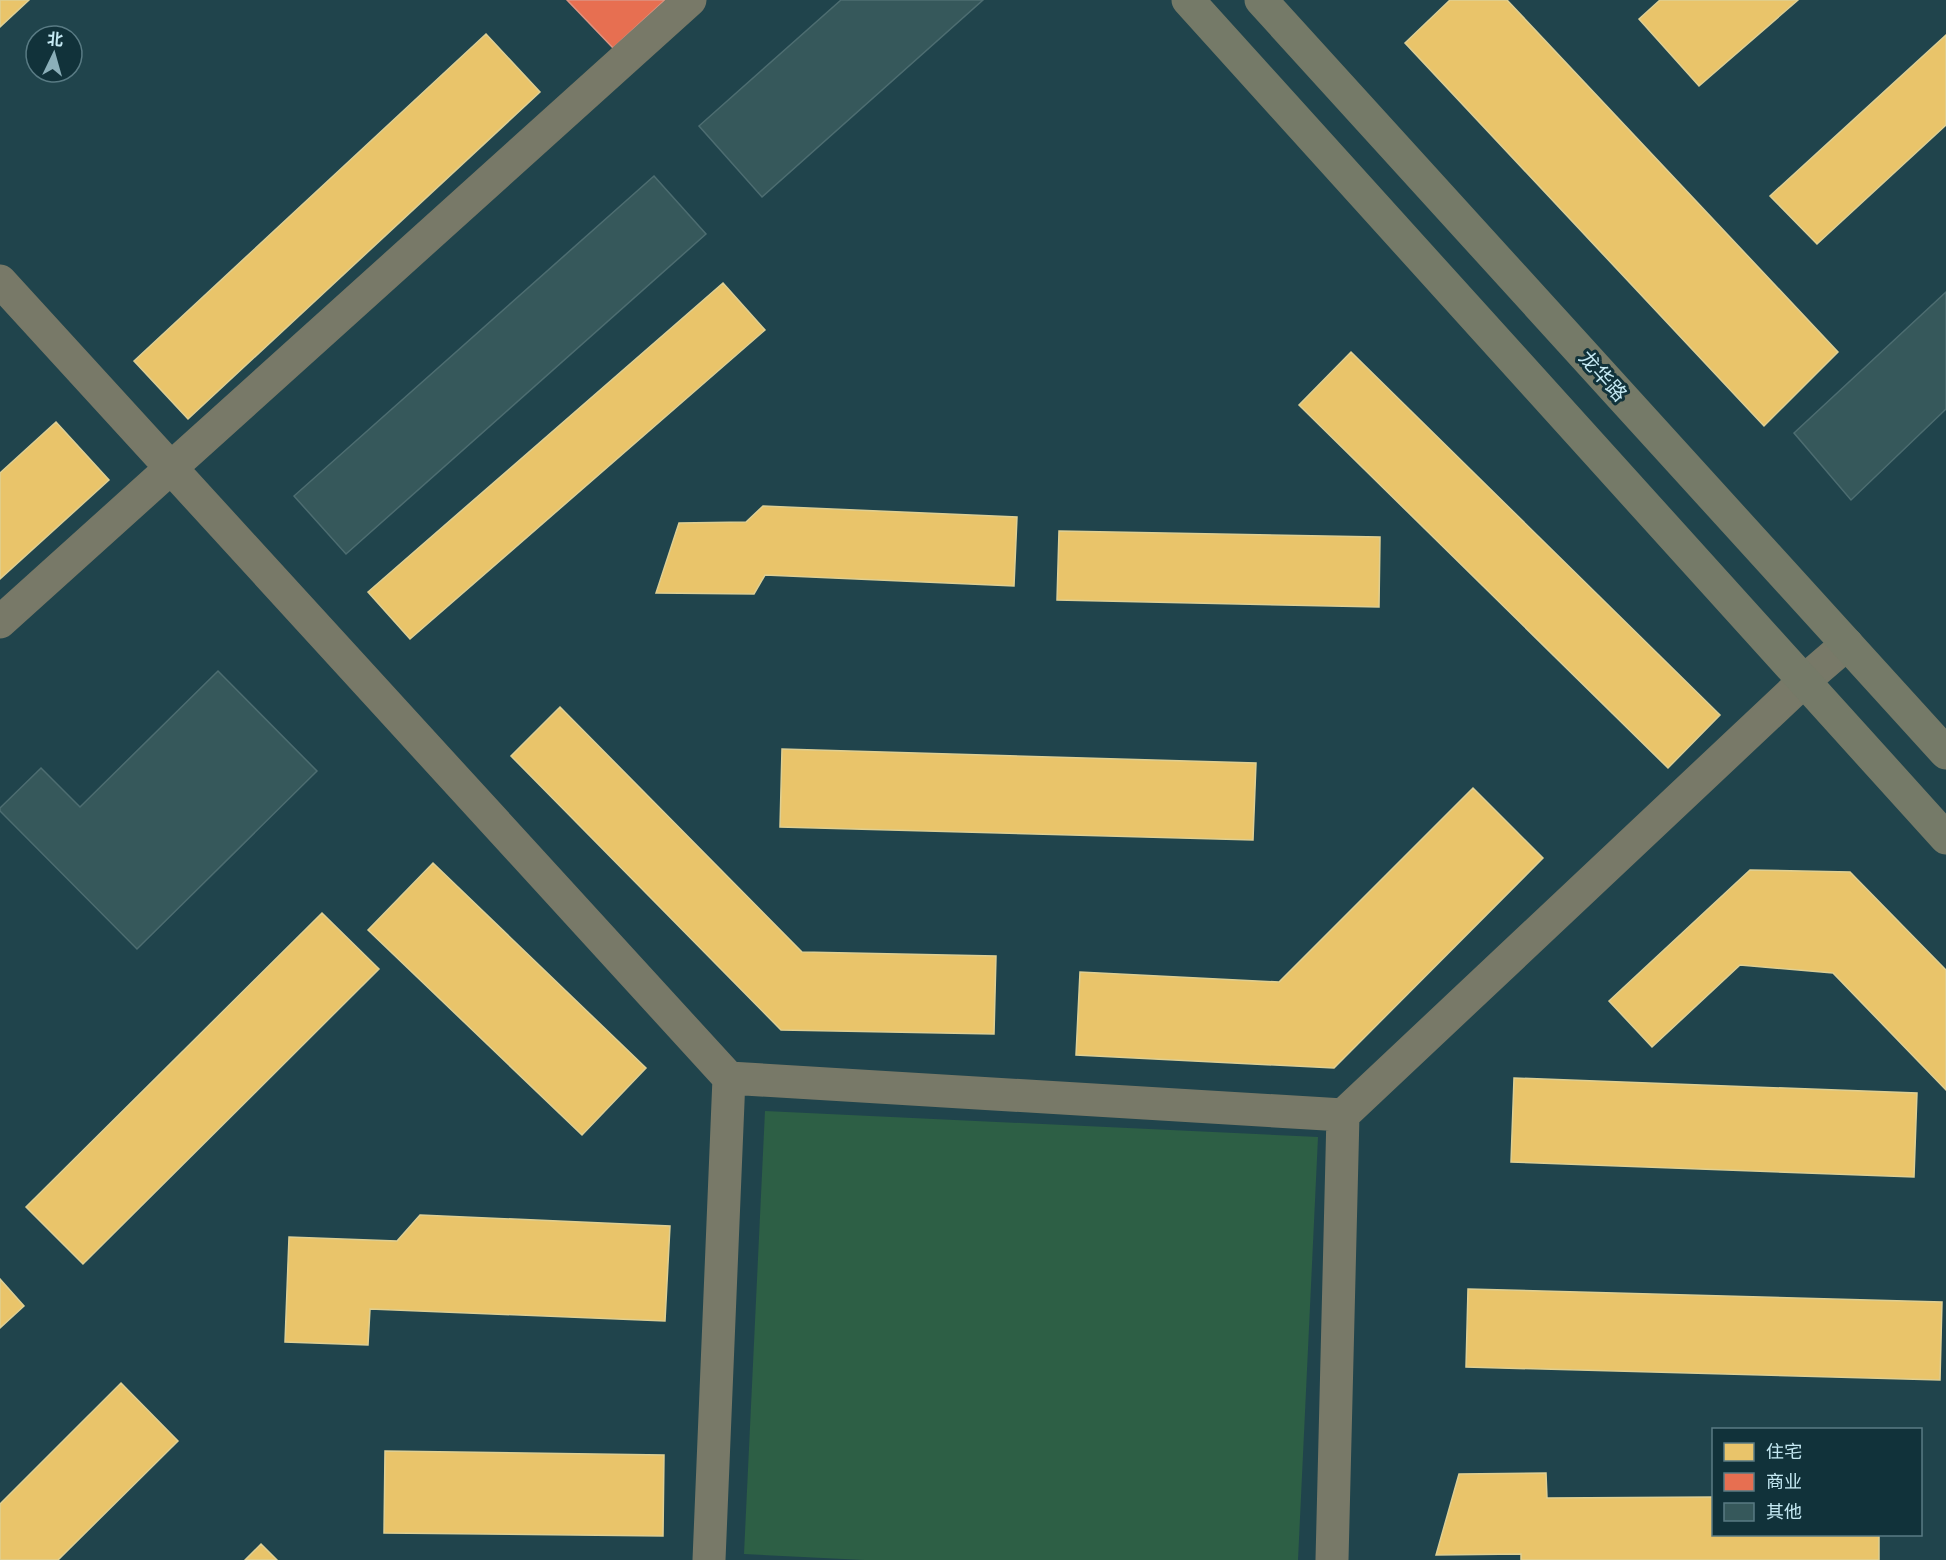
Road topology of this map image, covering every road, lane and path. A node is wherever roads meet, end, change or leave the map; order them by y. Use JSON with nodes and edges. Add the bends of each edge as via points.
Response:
{"nodes":[{"id":1,"x":690,"y":0,"type":"edge"},
{"id":2,"x":1188,"y":0,"type":"edge"},
{"id":3,"x":1261,"y":0,"type":"edge"},
{"id":4,"x":0,"y":281,"type":"edge"},
{"id":5,"x":172,"y":468,"type":"junction"},
{"id":6,"x":0,"y":622,"type":"edge"},
{"id":7,"x":1847,"y":644,"type":"junction"},
{"id":8,"x":1804,"y":681,"type":"junction"},
{"id":9,"x":1946,"y":753,"type":"edge"},
{"id":10,"x":1946,"y":838,"type":"edge"},
{"id":11,"x":729,"y":1078,"type":"junction"},
{"id":12,"x":1343,"y":1114,"type":"junction"},
{"id":13,"x":709,"y":1560,"type":"edge"},
{"id":14,"x":1332,"y":1560,"type":"edge"}],
"edges":[{"from":1,"to":5,"type":"street"},
{"from":2,"to":8,"type":"main road"},
{"from":3,"to":7,"type":"main road","name":"龙华路"},
{"from":4,"to":5,"type":"street"},
{"from":5,"to":6,"type":"street"},
{"from":5,"to":11,"type":"street"},
{"from":7,"to":8,"type":"street"},
{"from":7,"to":9,"type":"main road","name":"龙华路"},
{"from":8,"to":10,"type":"main road"},
{"from":8,"to":12,"type":"street"},
{"from":11,"to":12,"type":"street"},
{"from":11,"to":13,"type":"street"},
{"from":12,"to":14,"type":"street"}]}
